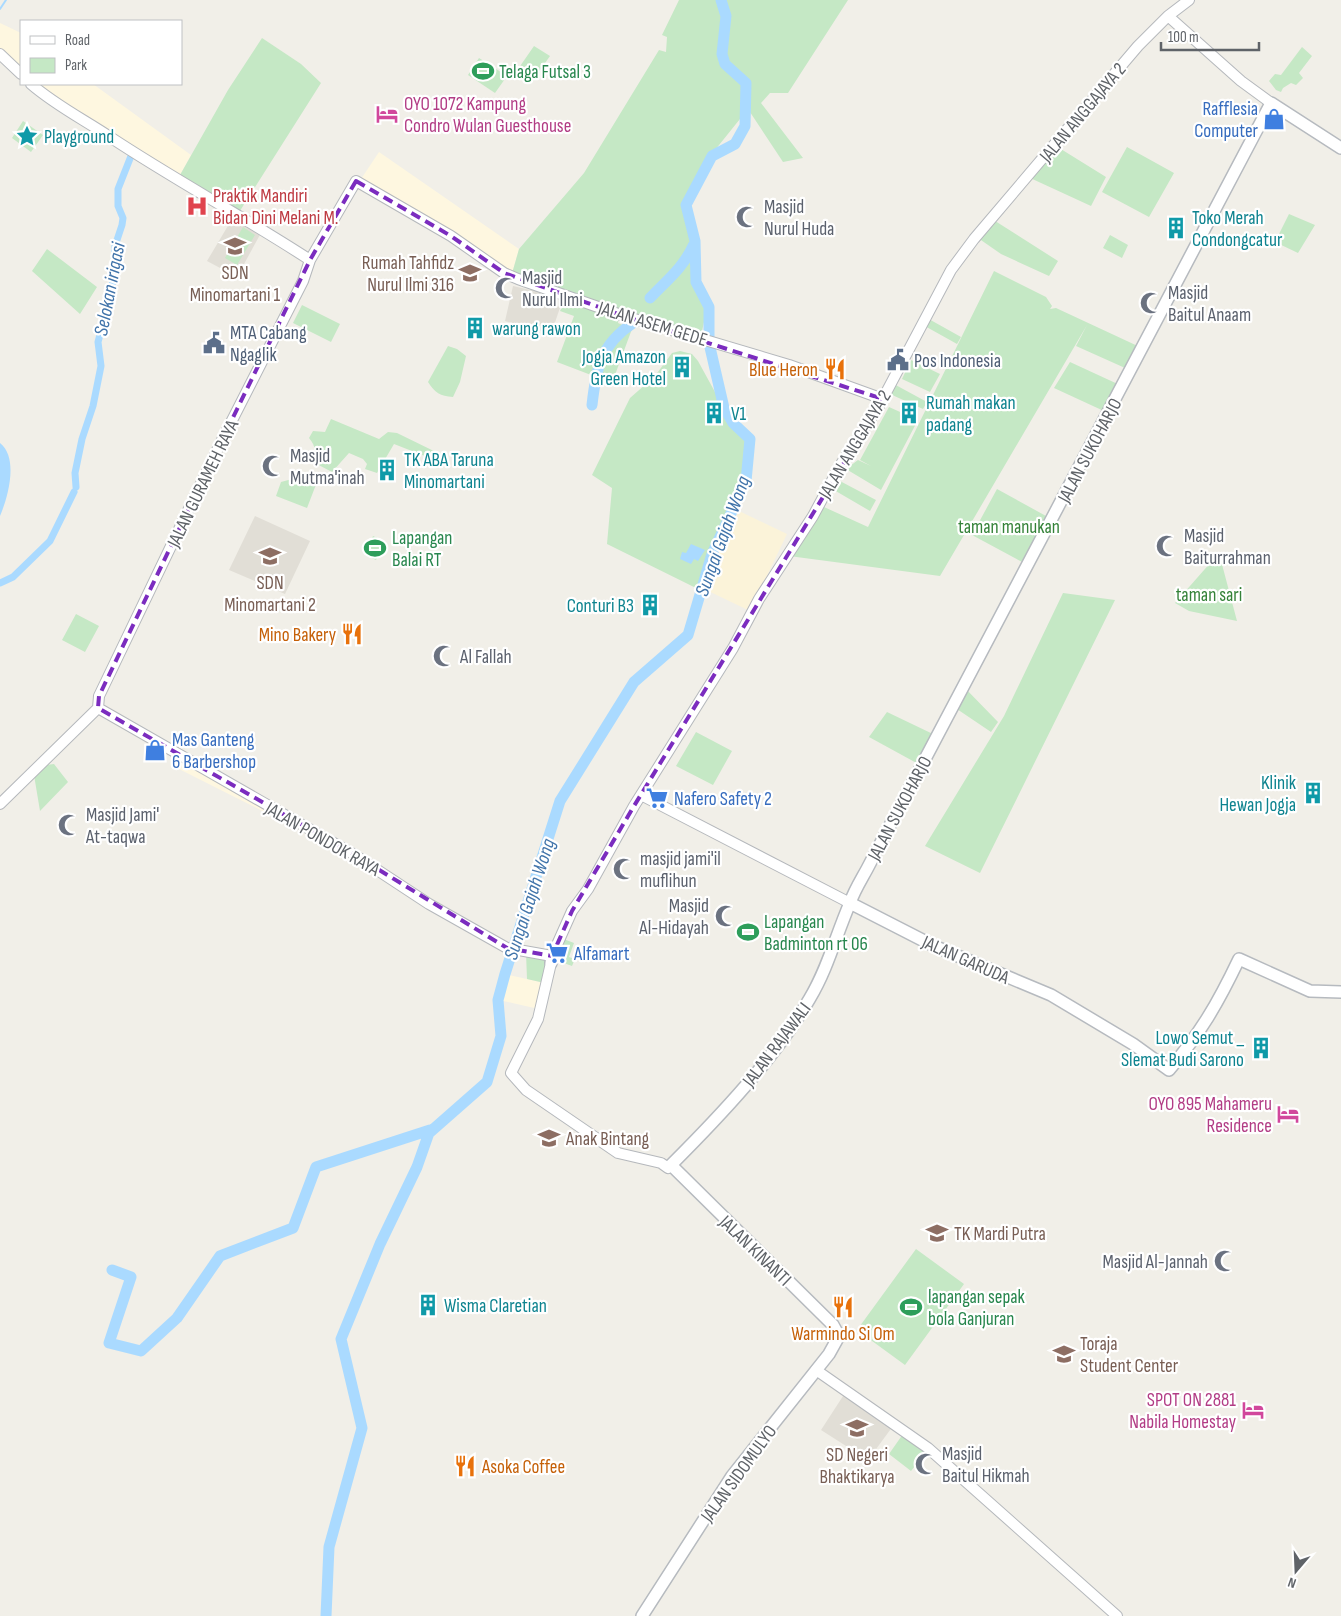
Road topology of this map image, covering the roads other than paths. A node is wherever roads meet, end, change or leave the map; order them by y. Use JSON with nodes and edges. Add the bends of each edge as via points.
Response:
{"nodes":[{"id":1,"x":1189,"y":0,"type":"edge"},
{"id":2,"x":1168,"y":16,"type":"junction"},
{"id":3,"x":0,"y":54,"type":"edge"},
{"id":4,"x":20,"y":73,"type":"edge"},
{"id":5,"x":32,"y":85,"type":"edge"},
{"id":6,"x":1271,"y":104,"type":"junction"},
{"id":7,"x":1341,"y":148,"type":"edge"},
{"id":8,"x":356,"y":181,"type":"joint"},
{"id":9,"x":310,"y":260,"type":"junction"},
{"id":10,"x":883,"y":399,"type":"junction"},
{"id":11,"x":98,"y":708,"type":"junction"},
{"id":12,"x":641,"y":795,"type":"junction"},
{"id":13,"x":0,"y":804,"type":"edge"},
{"id":14,"x":850,"y":903,"type":"junction"},
{"id":15,"x":551,"y":960,"type":"junction"},
{"id":16,"x":1341,"y":992,"type":"edge"},
{"id":17,"x":671,"y":1165,"type":"junction"},
{"id":18,"x":839,"y":1336,"type":"joint"},
{"id":19,"x":816,"y":1370,"type":"junction"},
{"id":20,"x":642,"y":1616,"type":"edge"},
{"id":21,"x":1117,"y":1616,"type":"edge"}],
"edges":[{"from":1,"to":2,"type":"street","name":"JALAN ANGGAJAYA 2"},
{"from":2,"to":6,"type":"street"},
{"from":2,"to":10,"type":"street","name":"JALAN ANGGAJAYA 2","via":[[1138,46],[969,245],[943,284]]},
{"from":3,"to":4,"type":"street"},
{"from":5,"to":9,"type":"street","via":[[130,151],[244,217]]},
{"from":6,"to":7,"type":"main road"},
{"from":6,"to":14,"type":"main road","name":"JALAN SUKOHARJO"},
{"from":8,"to":9,"type":"street","name":"JALAN GURAMEH RAYA"},
{"from":8,"to":10,"type":"street","name":"JALAN ASEM GEDE","via":[[451,236],[504,273],[621,315],[841,382]]},
{"from":9,"to":11,"type":"street","name":"JALAN GURAMEH RAYA","via":[[303,281],[220,444],[99,696]]},
{"from":10,"to":12,"type":"street","name":"JALAN ANGGAJAYA 2"},
{"from":11,"to":13,"type":"street"},
{"from":11,"to":15,"type":"street","name":"JALAN PONDOK RAYA","via":[[346,850],[428,904],[507,948]]},
{"from":12,"to":14,"type":"street","name":"JALAN GARUDA"},
{"from":12,"to":15,"type":"street","name":"JALAN ANGGAJAYA 2","via":[[572,912]]},
{"from":14,"to":16,"type":"main road","name":"JALAN GARUDA","via":[[934,946],[1051,995],[1133,1044],[1168,1070],[1208,1020],[1239,959],[1310,991]]},
{"from":14,"to":17,"type":"main road","name":"JALAN RAJAWALI","via":[[824,971],[798,1018],[741,1090]]},
{"from":15,"to":17,"type":"street","name":"JALAN ANGGAJAYA 2","via":[[538,1019],[511,1073],[526,1090],[618,1153],[661,1163],[668,1168]]},
{"from":17,"to":18,"type":"main road","name":"JALAN KINANTI","via":[[833,1325]]},
{"from":18,"to":19,"type":"main road","name":"JALAN SIDOMULYO"},
{"from":19,"to":20,"type":"main road","name":"JALAN SIDOMULYO","via":[[732,1476]]},
{"from":19,"to":21,"type":"street","via":[[928,1448]]}]}
